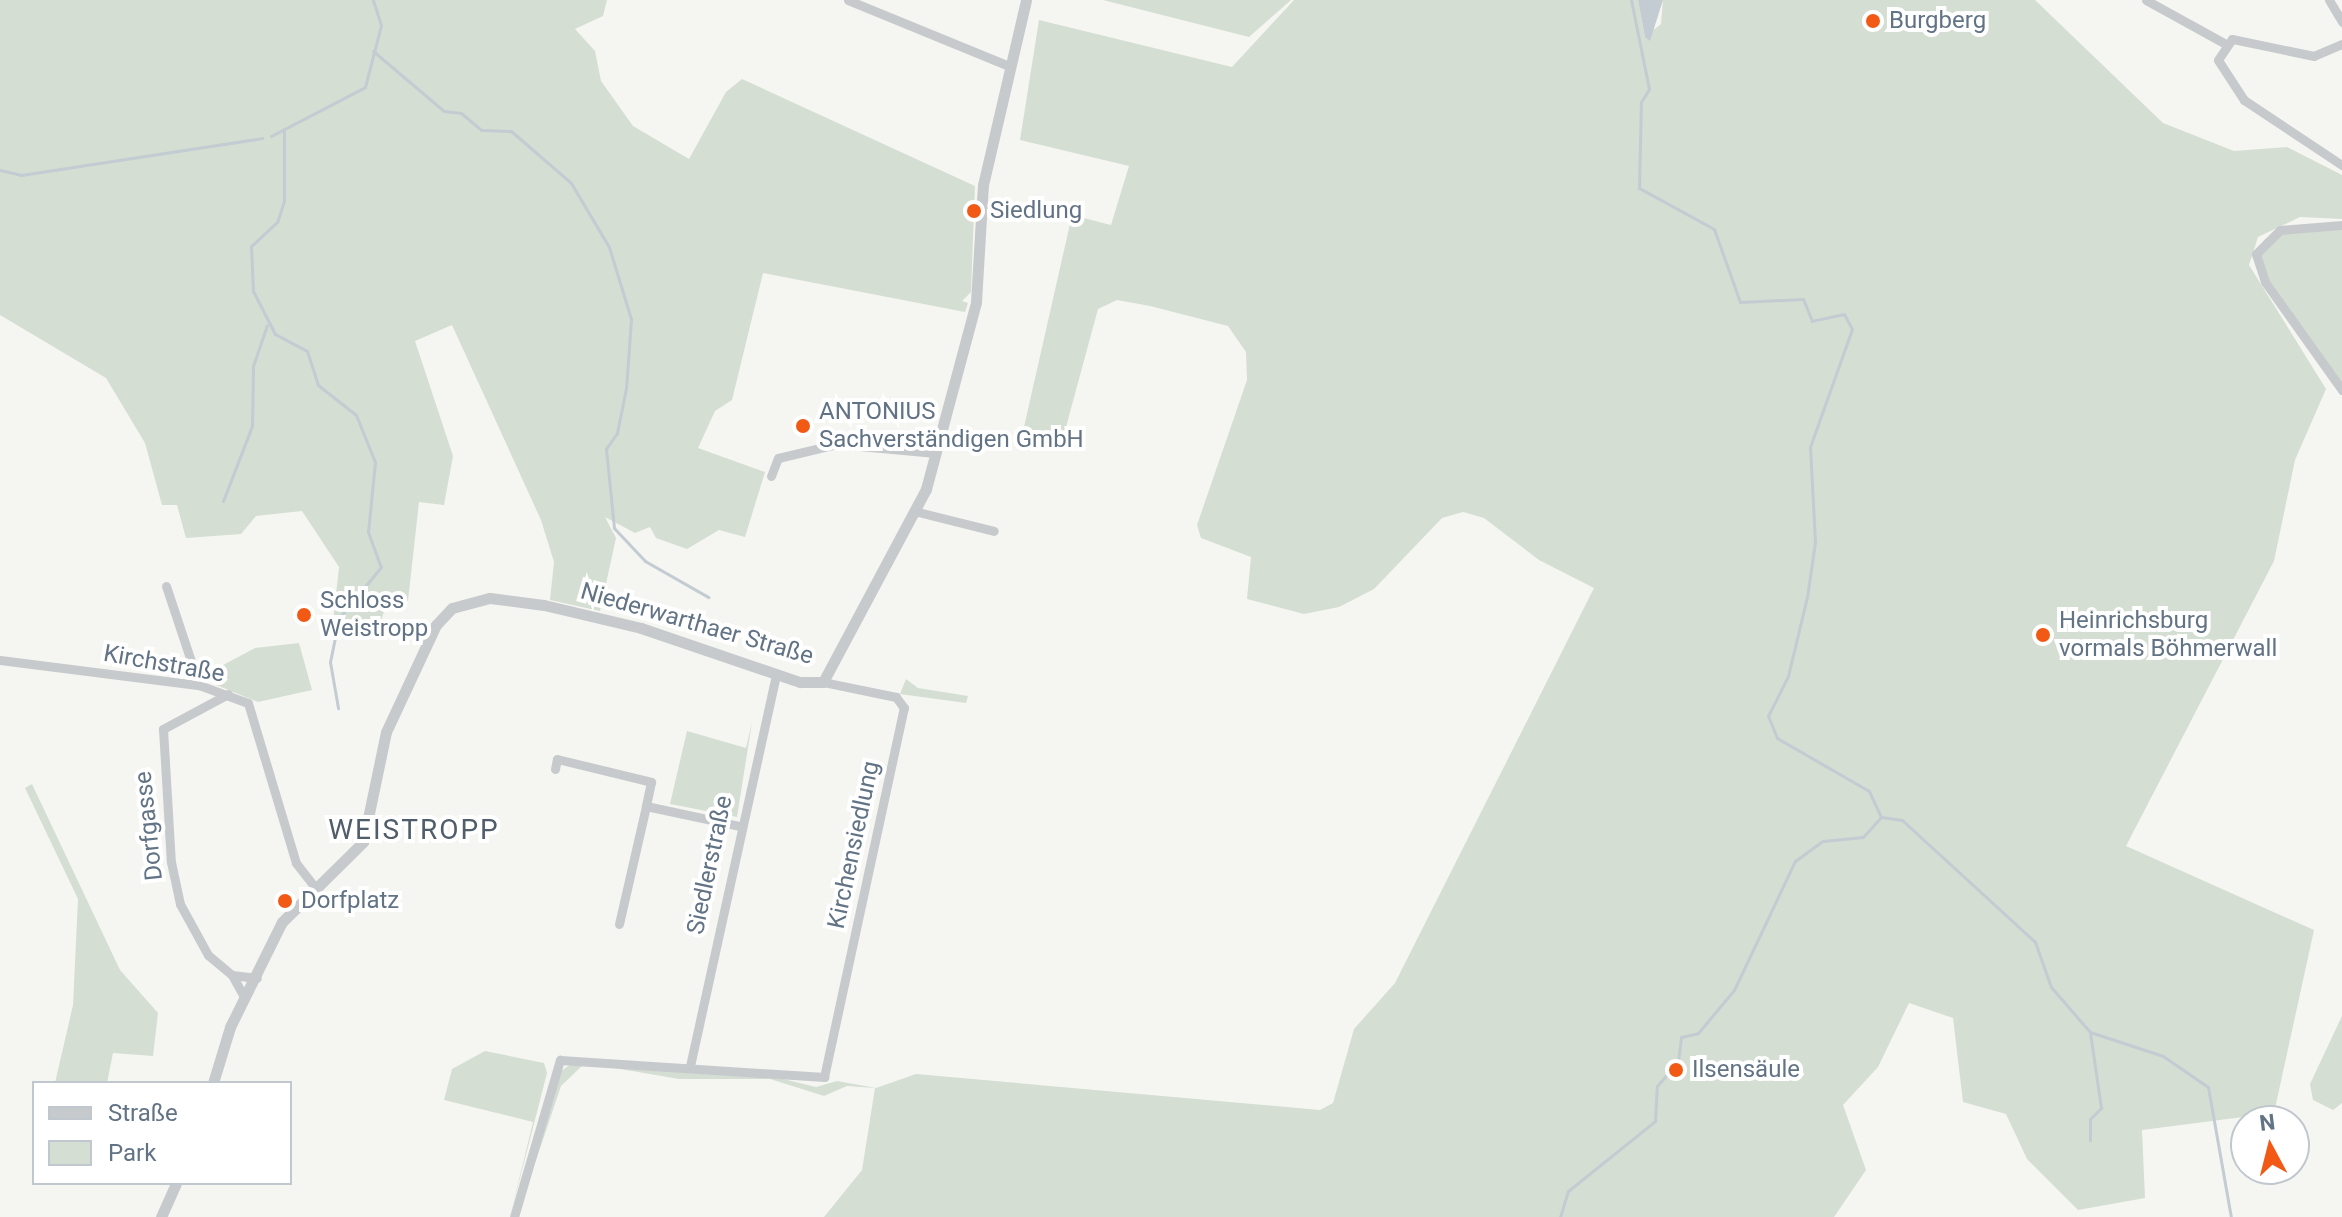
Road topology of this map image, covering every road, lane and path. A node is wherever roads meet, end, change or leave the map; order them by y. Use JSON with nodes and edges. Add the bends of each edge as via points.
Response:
{"nodes":[{"id":1,"x":848,"y":0,"type":"edge"},
{"id":2,"x":1026,"y":0,"type":"edge"},
{"id":3,"x":2146,"y":0,"type":"edge"},
{"id":4,"x":2329,"y":0,"type":"edge"},
{"id":5,"x":2342,"y":22,"type":"edge"},
{"id":6,"x":2224,"y":43,"type":"junction"},
{"id":7,"x":2342,"y":44,"type":"edge"},
{"id":8,"x":1009,"y":66,"type":"junction"},
{"id":9,"x":2342,"y":165,"type":"edge"},
{"id":10,"x":2342,"y":225,"type":"edge"},
{"id":11,"x":2342,"y":390,"type":"edge"},
{"id":12,"x":936,"y":453,"type":"junction"},
{"id":13,"x":771,"y":476,"type":"dead end"},
{"id":14,"x":918,"y":512,"type":"junction"},
{"id":15,"x":994,"y":531,"type":"dead end"},
{"id":16,"x":166,"y":586,"type":"dead end"},
{"id":17,"x":0,"y":660,"type":"edge"},
{"id":18,"x":776,"y":675,"type":"junction"},
{"id":19,"x":823,"y":682,"type":"junction"},
{"id":20,"x":199,"y":685,"type":"junction"},
{"id":21,"x":228,"y":694,"type":"junction"},
{"id":22,"x":555,"y":769,"type":"dead end"},
{"id":23,"x":646,"y":806,"type":"junction"},
{"id":24,"x":739,"y":826,"type":"junction"},
{"id":25,"x":316,"y":889,"type":"junction"},
{"id":26,"x":619,"y":924,"type":"dead end"},
{"id":27,"x":232,"y":975,"type":"junction"},
{"id":28,"x":257,"y":978,"type":"junction"},
{"id":29,"x":245,"y":998,"type":"junction"},
{"id":30,"x":690,"y":1066,"type":"junction"},
{"id":31,"x":214,"y":1081,"type":"edge"},
{"id":32,"x":175,"y":1185,"type":"edge"},
{"id":33,"x":161,"y":1217,"type":"edge"},
{"id":34,"x":514,"y":1217,"type":"edge"}],
"edges":[{"from":1,"to":8,"type":"street"},
{"from":2,"to":8,"type":"street","name":"Niederwarthaer Straße"},
{"from":3,"to":6,"type":"street"},
{"from":4,"to":5,"type":"street"},
{"from":6,"to":7,"type":"street","via":[[2245,39],[2314,56]]},
{"from":6,"to":9,"type":"street","via":[[2219,68],[2244,100]]},
{"from":8,"to":12,"type":"street","name":"Niederwarthaer Straße","via":[[983,185],[976,302]]},
{"from":10,"to":11,"type":"street","via":[[2280,230],[2256,254],[2265,282]]},
{"from":12,"to":13,"type":"street","via":[[837,444],[778,458]]},
{"from":12,"to":14,"type":"street","name":"Niederwarthaer Straße"},
{"from":14,"to":15,"type":"street"},
{"from":14,"to":19,"type":"street","name":"Niederwarthaer Straße"},
{"from":16,"to":20,"type":"street"},
{"from":17,"to":20,"type":"street","name":"Kirchstraße"},
{"from":18,"to":19,"type":"street","name":"Niederwarthaer Straße"},
{"from":18,"to":24,"type":"street","name":"Siedlerstraße"},
{"from":18,"to":25,"type":"street","name":"Niederwarthaer Straße","via":[[598,616],[490,598],[452,608],[436,625],[386,732],[363,842]]},
{"from":19,"to":30,"type":"street","name":"Kirchensiedlung","via":[[896,697],[904,708],[824,1077]]},
{"from":20,"to":21,"type":"street","name":"Kirchstraße"},
{"from":21,"to":25,"type":"street","name":"Kirchstraße","via":[[253,708],[296,863]]},
{"from":21,"to":27,"type":"street","name":"Dorfgasse","via":[[169,721],[161,745],[174,885],[208,955]]},
{"from":22,"to":23,"type":"street","via":[[557,759],[651,782]]},
{"from":23,"to":24,"type":"street"},
{"from":23,"to":26,"type":"street"},
{"from":24,"to":30,"type":"street","name":"Siedlerstraße"},
{"from":25,"to":28,"type":"street","via":[[282,922]]},
{"from":27,"to":28,"type":"street"},
{"from":27,"to":29,"type":"street","name":"Dorfgasse"},
{"from":28,"to":29,"type":"street"},
{"from":29,"to":31,"type":"street"},
{"from":30,"to":34,"type":"street","via":[[560,1060]]},
{"from":32,"to":33,"type":"street"}]}
